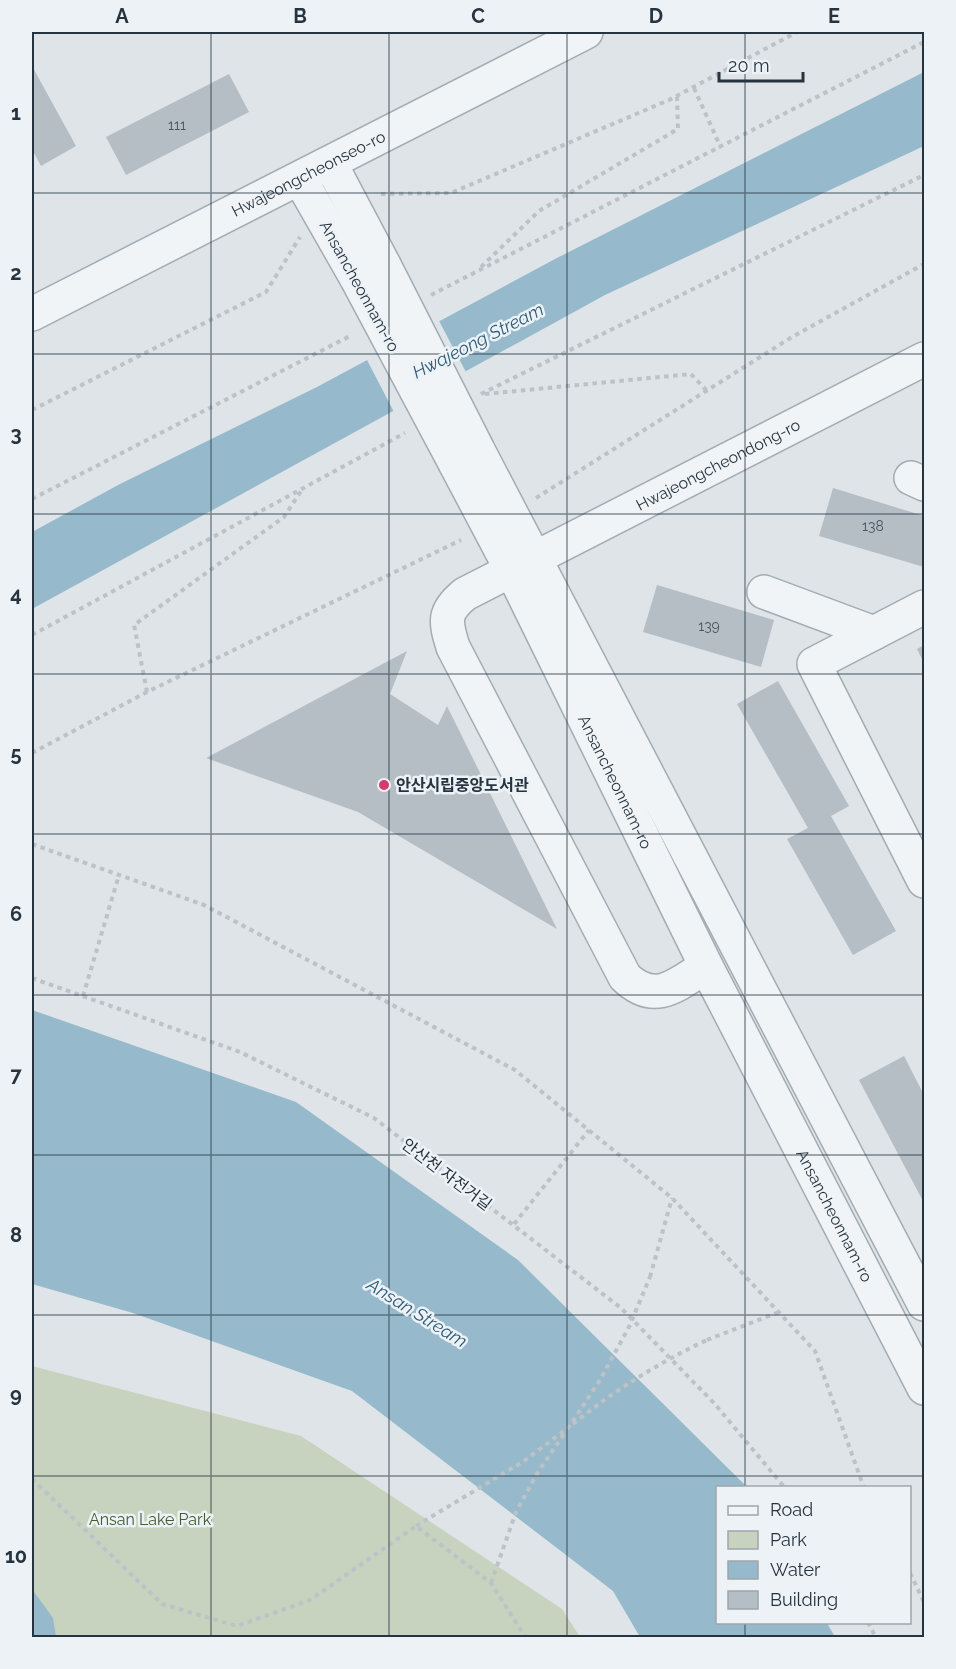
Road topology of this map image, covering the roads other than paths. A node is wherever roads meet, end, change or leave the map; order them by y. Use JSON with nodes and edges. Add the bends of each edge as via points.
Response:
{"nodes":[{"id":1,"x":586,"y":32,"type":"edge"},
{"id":2,"x":330,"y":163,"type":"junction"},
{"id":3,"x":300,"y":179,"type":"junction"},
{"id":4,"x":370,"y":272,"type":"junction"},
{"id":5,"x":32,"y":314,"type":"edge"},
{"id":6,"x":924,"y":359,"type":"edge"},
{"id":7,"x":523,"y":565,"type":"junction"},
{"id":8,"x":764,"y":592,"type":"dead end"},
{"id":9,"x":924,"y":608,"type":"edge"},
{"id":10,"x":874,"y":633,"type":"junction"},
{"id":11,"x":924,"y":880,"type":"edge"},
{"id":12,"x":705,"y":966,"type":"junction"},
{"id":13,"x":924,"y":1304,"type":"edge"},
{"id":14,"x":924,"y":1388,"type":"edge"}],
"edges":[{"from":1,"to":2,"type":"street","name":"Hwajeongcheonseo-ro"},
{"from":2,"to":3,"type":"street","name":"Hwajeongcheonseo-ro"},
{"from":2,"to":4,"type":"street","name":"Ansancheonnam-ro","via":[[347,194]]},
{"from":3,"to":4,"type":"street","name":"Ansancheonnam-ro","via":[[317,209]]},
{"from":3,"to":5,"type":"street","name":"Hwajeongcheonseo-ro"},
{"from":4,"to":7,"type":"street","name":"Ansancheonnam-ro","bridge":true},
{"from":6,"to":7,"type":"street","name":"Hwajeongcheondong-ro"},
{"from":7,"to":12,"type":"street","name":"Ansancheonnam-ro"},
{"from":7,"to":12,"type":"street","name":"Hwajeongcheondong-ro","via":[[453,604],[447,617],[453,647],[625,977],[635,987],[662,992]]},
{"from":7,"to":13,"type":"street","name":"Ansancheonnam-ro"},
{"from":8,"to":10,"type":"street"},
{"from":9,"to":10,"type":"street"},
{"from":10,"to":11,"type":"street","via":[[814,664]]},
{"from":12,"to":14,"type":"street","name":"Ansancheonnam-ro"}]}
